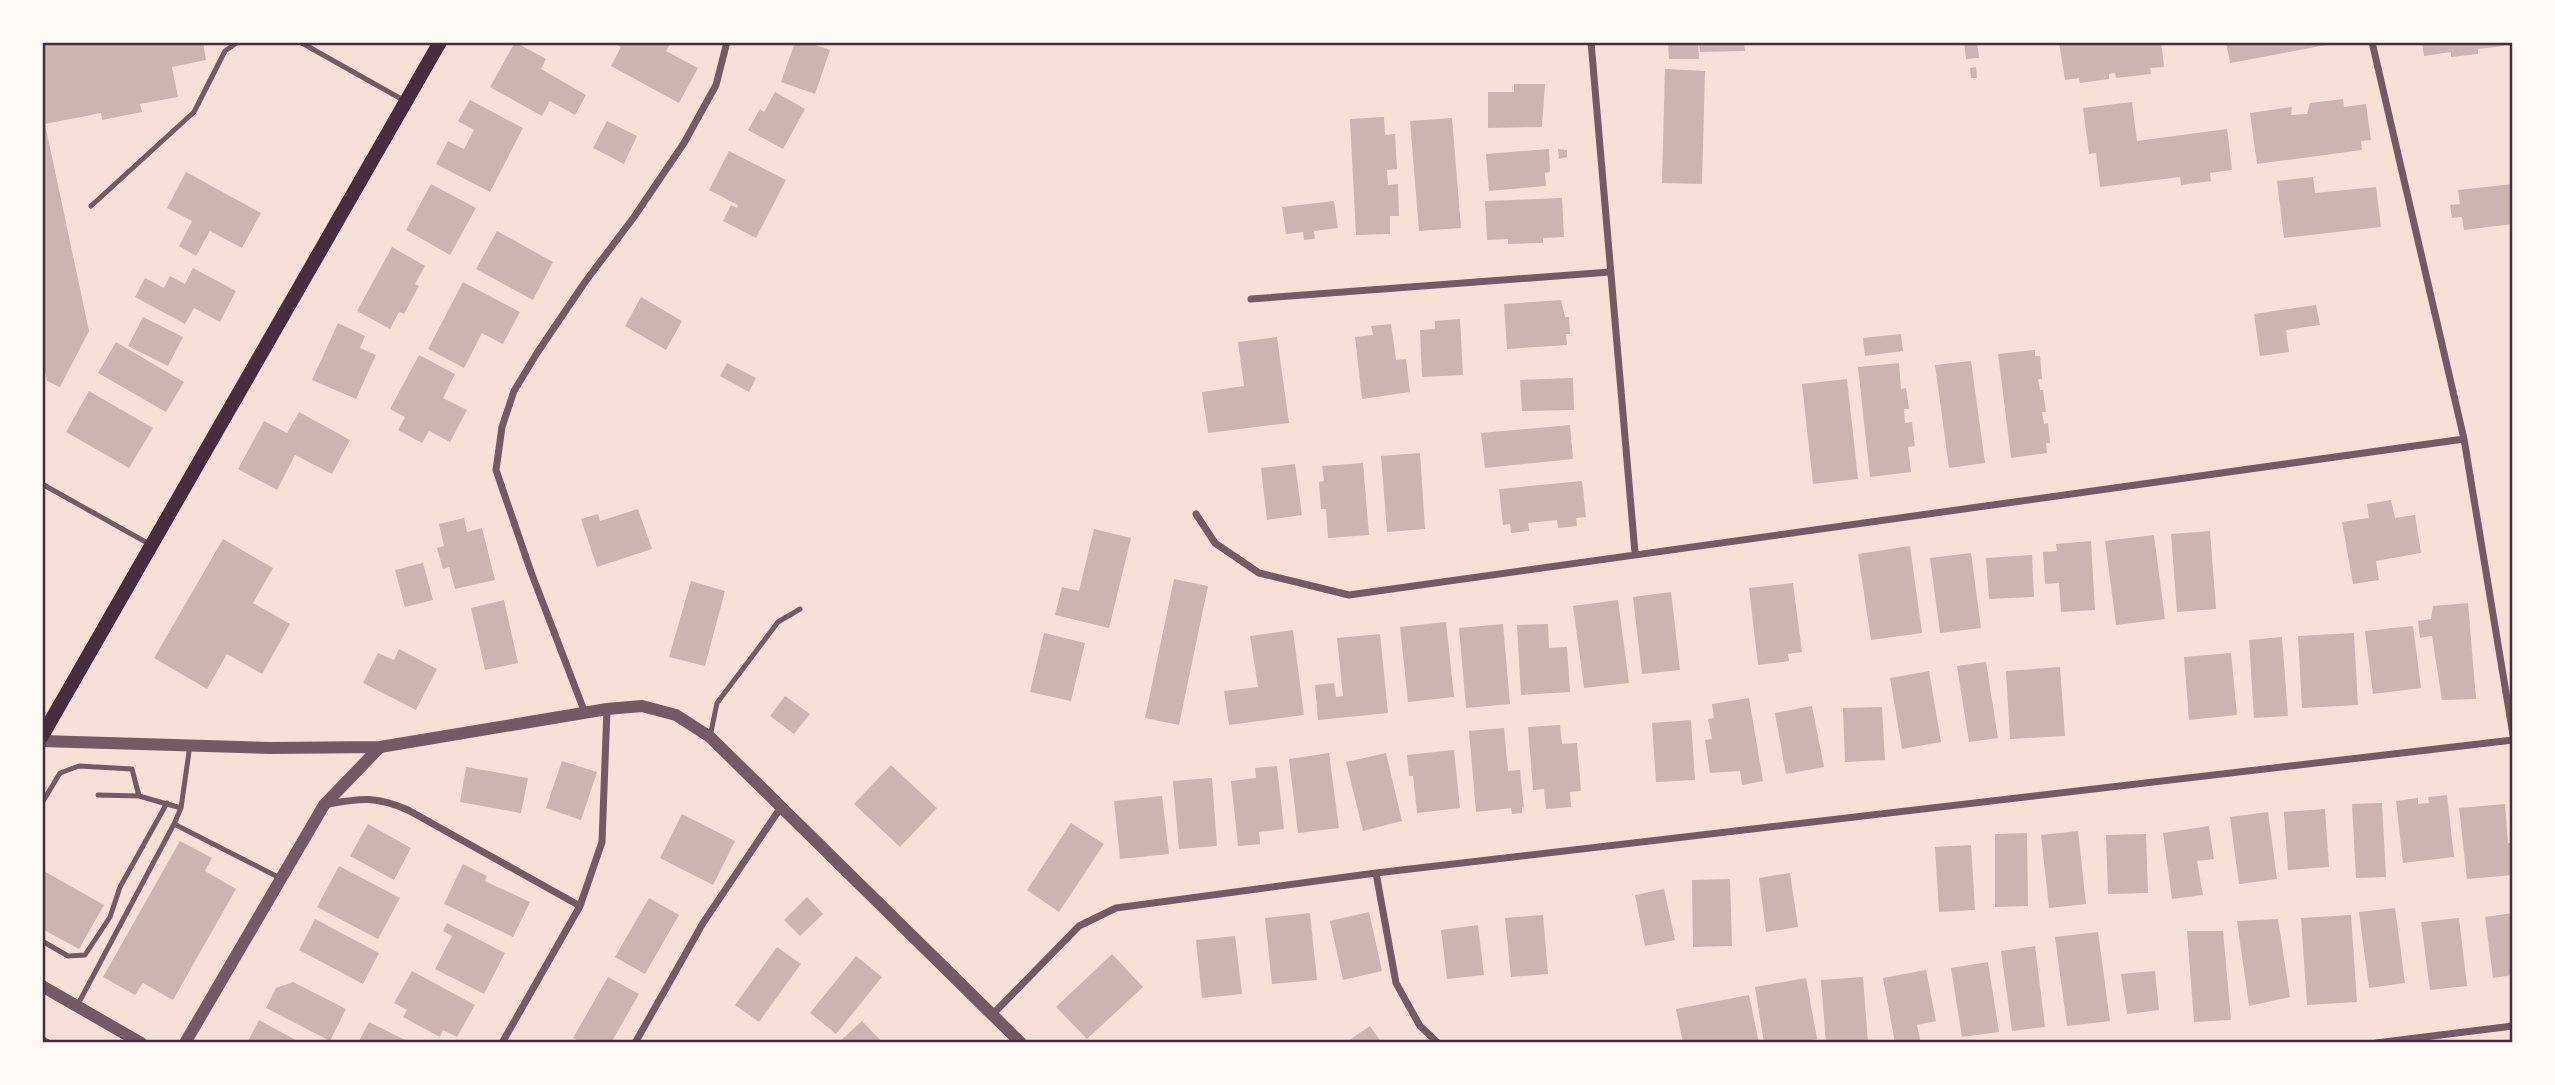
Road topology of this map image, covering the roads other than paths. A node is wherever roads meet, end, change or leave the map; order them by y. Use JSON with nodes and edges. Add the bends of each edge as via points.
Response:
{"nodes":[{"id":1,"x":238,"y":42,"type":"edge"},
{"id":2,"x":300,"y":42,"type":"edge"},
{"id":3,"x":440,"y":42,"type":"edge"},
{"id":4,"x":727,"y":42,"type":"edge"},
{"id":5,"x":1591,"y":42,"type":"edge"},
{"id":6,"x":2371,"y":42,"type":"edge"},
{"id":7,"x":405,"y":100,"type":"junction"},
{"id":8,"x":91,"y":206,"type":"dead end"},
{"id":9,"x":1611,"y":272,"type":"junction"},
{"id":10,"x":1251,"y":299,"type":"dead end"},
{"id":11,"x":2463,"y":439,"type":"junction"},
{"id":12,"x":42,"y":484,"type":"edge"},
{"id":13,"x":1196,"y":514,"type":"dead end"},
{"id":14,"x":151,"y":545,"type":"junction"},
{"id":15,"x":1634,"y":553,"type":"junction"},
{"id":16,"x":800,"y":609,"type":"dead end"},
{"id":17,"x":607,"y":709,"type":"junction"},
{"id":18,"x":585,"y":713,"type":"junction"},
{"id":19,"x":710,"y":737,"type":"junction"},
{"id":20,"x":2513,"y":737,"type":"edge"},
{"id":21,"x":42,"y":738,"type":"edge"},
{"id":22,"x":190,"y":745,"type":"junction"},
{"id":23,"x":380,"y":747,"type":"junction"},
{"id":24,"x":98,"y":795,"type":"dead end"},
{"id":25,"x":139,"y":796,"type":"junction"},
{"id":26,"x":42,"y":803,"type":"edge"},
{"id":27,"x":167,"y":803,"type":"junction"},
{"id":28,"x":324,"y":805,"type":"junction"},
{"id":29,"x":781,"y":807,"type":"junction"},
{"id":30,"x":181,"y":808,"type":"junction"},
{"id":31,"x":174,"y":824,"type":"junction"},
{"id":32,"x":1376,"y":873,"type":"junction"},
{"id":33,"x":281,"y":878,"type":"junction"},
{"id":34,"x":580,"y":906,"type":"junction"},
{"id":35,"x":42,"y":941,"type":"edge"},
{"id":36,"x":42,"y":986,"type":"edge"},
{"id":37,"x":77,"y":1006,"type":"junction"},
{"id":38,"x":992,"y":1015,"type":"junction"},
{"id":39,"x":2513,"y":1026,"type":"edge"},
{"id":40,"x":42,"y":1038,"type":"edge"},
{"id":41,"x":50,"y":1043,"type":"edge"},
{"id":42,"x":141,"y":1043,"type":"edge"},
{"id":43,"x":185,"y":1043,"type":"edge"},
{"id":44,"x":502,"y":1043,"type":"edge"},
{"id":45,"x":635,"y":1043,"type":"edge"},
{"id":46,"x":1021,"y":1043,"type":"edge"},
{"id":47,"x":1438,"y":1043,"type":"edge"},
{"id":48,"x":2376,"y":1043,"type":"edge"}],
"edges":[{"from":1,"to":8,"type":"lane","via":[[225,51],[194,112]]},
{"from":2,"to":7,"type":"lane"},
{"from":3,"to":7,"type":"main road"},
{"from":4,"to":18,"type":"street","via":[[716,85],[684,143],[537,354],[514,391],[502,427],[496,470]]},
{"from":5,"to":9,"type":"street"},
{"from":6,"to":11,"type":"street"},
{"from":7,"to":14,"type":"main road"},
{"from":9,"to":10,"type":"street"},
{"from":9,"to":15,"type":"street"},
{"from":11,"to":15,"type":"street"},
{"from":11,"to":20,"type":"street"},
{"from":12,"to":14,"type":"lane"},
{"from":13,"to":15,"type":"street","via":[[1215,543],[1259,573],[1349,595]]},
{"from":14,"to":21,"type":"main road"},
{"from":16,"to":19,"type":"lane","via":[[778,622],[717,703]]},
{"from":17,"to":18,"type":"street"},
{"from":17,"to":19,"type":"street","via":[[642,706],[676,715]]},
{"from":17,"to":34,"type":"street","via":[[603,842]]},
{"from":18,"to":23,"type":"street"},
{"from":19,"to":29,"type":"street"},
{"from":20,"to":32,"type":"street"},
{"from":21,"to":22,"type":"street"},
{"from":22,"to":23,"type":"street"},
{"from":22,"to":30,"type":"lane"},
{"from":23,"to":28,"type":"street"},
{"from":24,"to":25,"type":"lane"},
{"from":25,"to":26,"type":"lane","via":[[132,769],[79,766],[60,773]]},
{"from":25,"to":27,"type":"lane"},
{"from":27,"to":30,"type":"lane"},
{"from":27,"to":35,"type":"lane","via":[[85,955],[68,956]]},
{"from":28,"to":33,"type":"street"},
{"from":28,"to":34,"type":"street","via":[[383,800]]},
{"from":29,"to":38,"type":"street"},
{"from":29,"to":45,"type":"street","via":[[703,923]]},
{"from":30,"to":31,"type":"lane"},
{"from":31,"to":33,"type":"lane"},
{"from":31,"to":37,"type":"lane"},
{"from":32,"to":38,"type":"street","via":[[1116,908],[1079,926]]},
{"from":32,"to":47,"type":"street","via":[[1396,982],[1420,1026]]},
{"from":33,"to":43,"type":"street"},
{"from":34,"to":44,"type":"street"},
{"from":36,"to":37,"type":"street"},
{"from":37,"to":42,"type":"street"},
{"from":38,"to":46,"type":"street"},
{"from":39,"to":48,"type":"street"},
{"from":40,"to":41,"type":"lane"}]}
